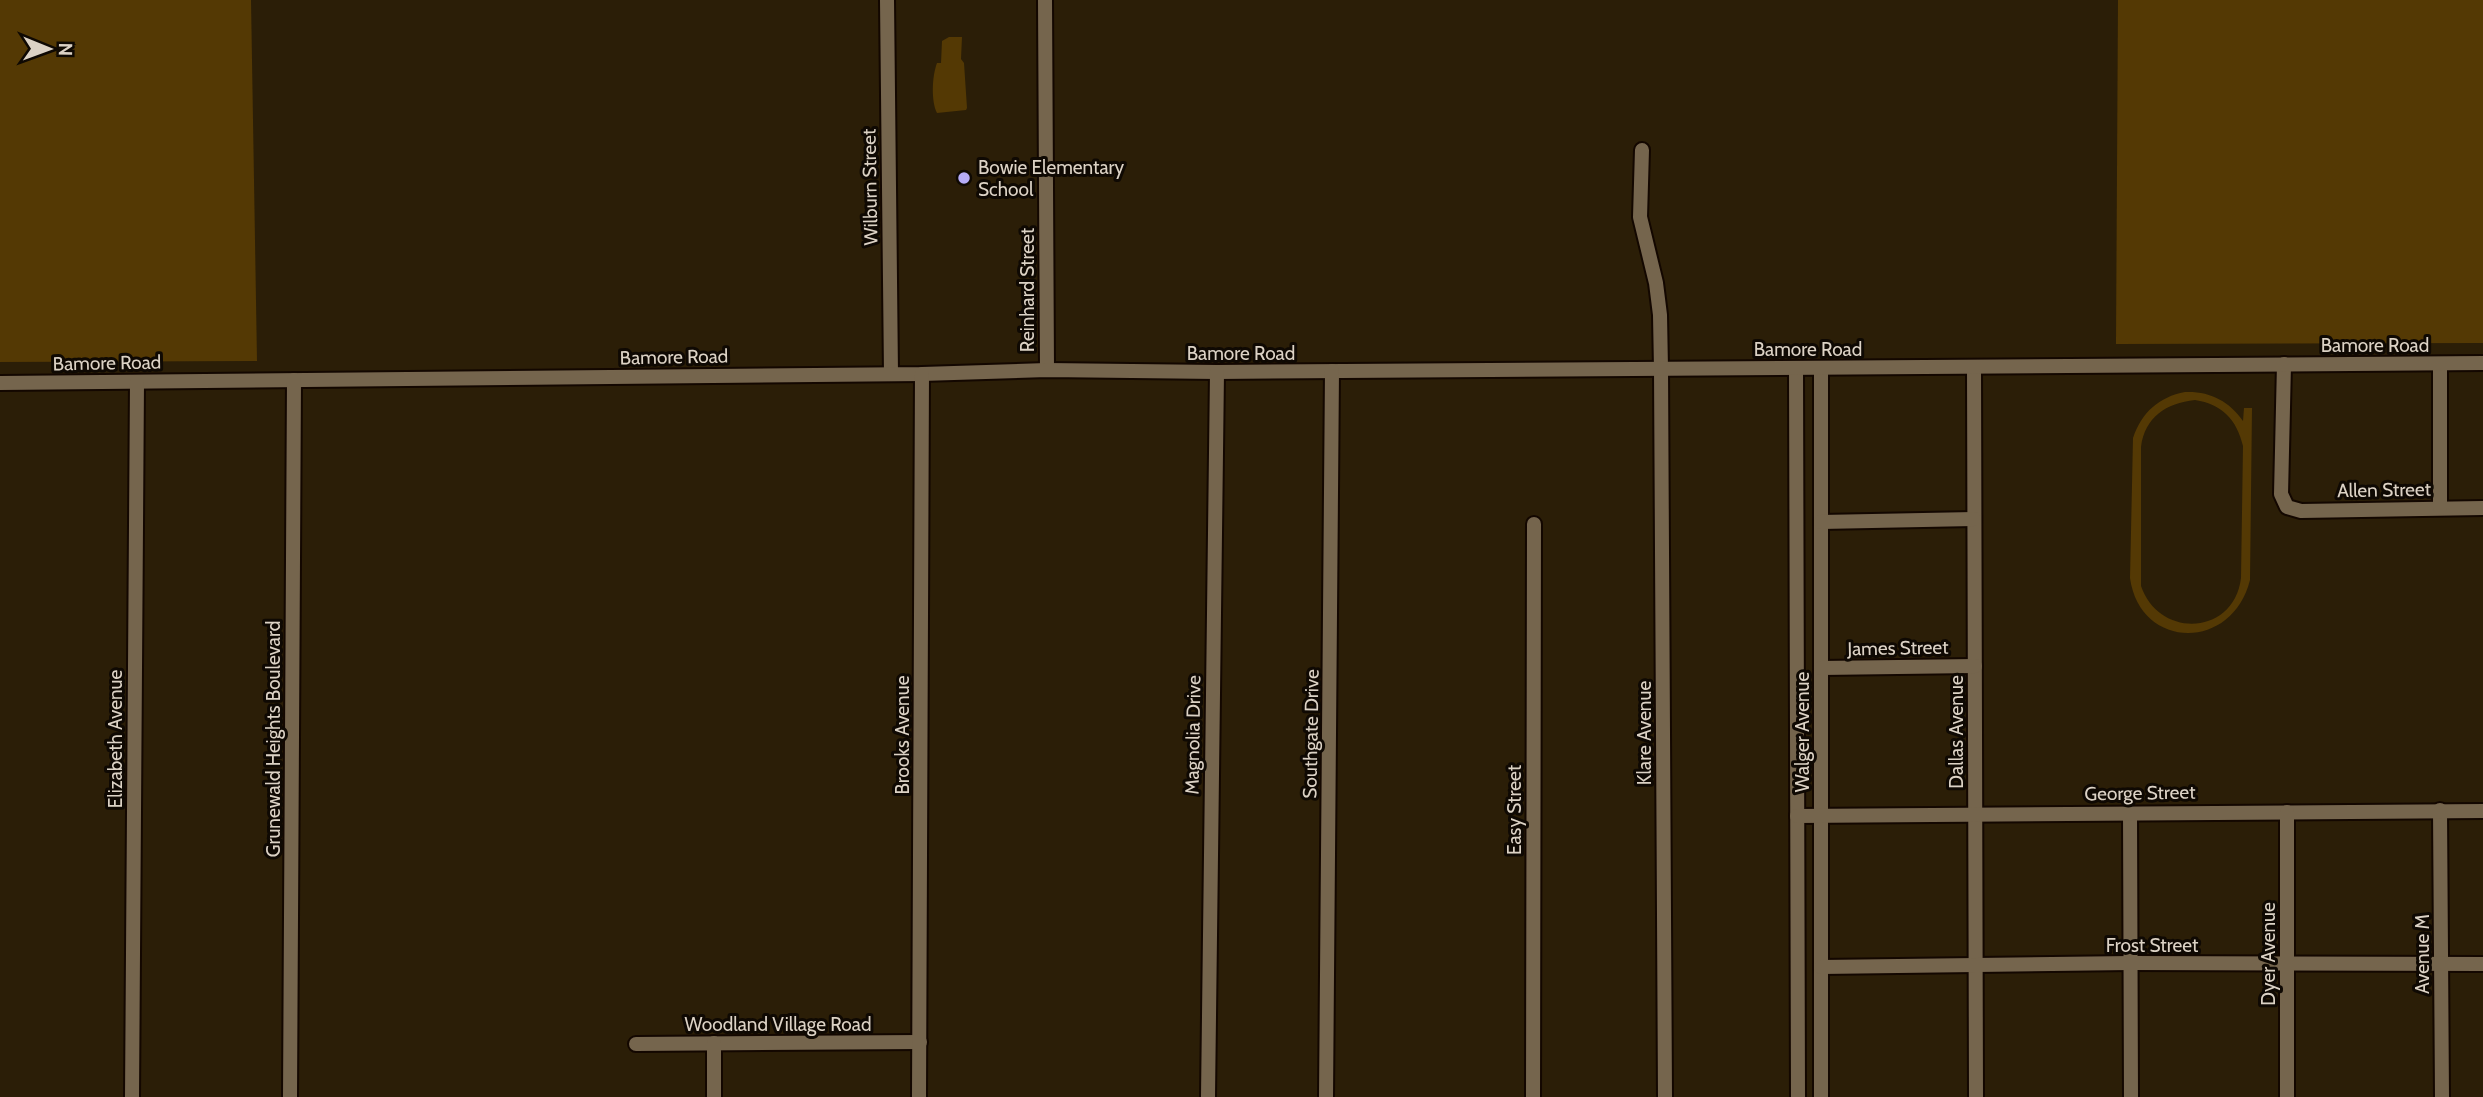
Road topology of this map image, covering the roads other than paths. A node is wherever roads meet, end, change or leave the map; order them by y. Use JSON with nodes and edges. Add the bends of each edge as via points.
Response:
{"nodes":[{"id":1,"x":887,"y":0,"type":"edge"},
{"id":2,"x":1045,"y":0,"type":"edge"},
{"id":3,"x":1642,"y":149,"type":"dead end"},
{"id":4,"x":2440,"y":363,"type":"junction"},
{"id":5,"x":2483,"y":363,"type":"edge"},
{"id":6,"x":2284,"y":364,"type":"junction"},
{"id":7,"x":1974,"y":367,"type":"junction"},
{"id":8,"x":1796,"y":368,"type":"junction"},
{"id":9,"x":1821,"y":368,"type":"junction"},
{"id":10,"x":1661,"y":369,"type":"junction"},
{"id":11,"x":1047,"y":370,"type":"junction"},
{"id":12,"x":1217,"y":372,"type":"junction"},
{"id":13,"x":1332,"y":372,"type":"junction"},
{"id":14,"x":891,"y":374,"type":"junction"},
{"id":15,"x":922,"y":374,"type":"junction"},
{"id":16,"x":294,"y":380,"type":"junction"},
{"id":17,"x":137,"y":382,"type":"junction"},
{"id":18,"x":0,"y":383,"type":"edge"},
{"id":19,"x":2440,"y":508,"type":"junction"},
{"id":20,"x":2483,"y":509,"type":"edge"},
{"id":21,"x":1974,"y":519,"type":"junction"},
{"id":22,"x":1821,"y":522,"type":"junction"},
{"id":23,"x":1534,"y":524,"type":"dead end"},
{"id":24,"x":1975,"y":666,"type":"junction"},
{"id":25,"x":1821,"y":668,"type":"junction"},
{"id":26,"x":2440,"y":810,"type":"junction"},
{"id":27,"x":2483,"y":811,"type":"edge"},
{"id":28,"x":2287,"y":812,"type":"junction"},
{"id":29,"x":2130,"y":813,"type":"junction"},
{"id":30,"x":1975,"y":814,"type":"junction"},
{"id":31,"x":1797,"y":816,"type":"junction"},
{"id":32,"x":1821,"y":816,"type":"junction"},
{"id":33,"x":2131,"y":963,"type":"junction"},
{"id":34,"x":2441,"y":964,"type":"junction"},
{"id":35,"x":2483,"y":964,"type":"edge"},
{"id":36,"x":2287,"y":965,"type":"junction"},
{"id":37,"x":1976,"y":966,"type":"junction"},
{"id":38,"x":1821,"y":967,"type":"junction"},
{"id":39,"x":920,"y":1042,"type":"junction"},
{"id":40,"x":714,"y":1043,"type":"junction"},
{"id":41,"x":636,"y":1044,"type":"dead end"},
{"id":42,"x":132,"y":1097,"type":"edge"},
{"id":43,"x":290,"y":1097,"type":"edge"},
{"id":44,"x":714,"y":1097,"type":"edge"},
{"id":45,"x":919,"y":1097,"type":"edge"},
{"id":46,"x":1208,"y":1097,"type":"edge"},
{"id":47,"x":1326,"y":1097,"type":"edge"},
{"id":48,"x":1533,"y":1097,"type":"edge"},
{"id":49,"x":1665,"y":1097,"type":"edge"},
{"id":50,"x":1798,"y":1097,"type":"edge"},
{"id":51,"x":1821,"y":1097,"type":"edge"},
{"id":52,"x":1976,"y":1097,"type":"edge"},
{"id":53,"x":2131,"y":1097,"type":"edge"},
{"id":54,"x":2287,"y":1097,"type":"edge"},
{"id":55,"x":2442,"y":1097,"type":"edge"}],
"edges":[{"from":1,"to":14,"type":"street","name":"Wilburn Street"},
{"from":2,"to":11,"type":"street","name":"Reinhard Street"},
{"from":3,"to":10,"type":"street","name":"Klare Avenue","via":[[1640,217],[1656,283]]},
{"from":4,"to":5,"type":"street","name":"Bamore Road"},
{"from":4,"to":6,"type":"street","name":"Bamore Road"},
{"from":4,"to":19,"type":"street"},
{"from":6,"to":7,"type":"street","name":"Bamore Road"},
{"from":6,"to":19,"type":"street","name":"Allen Street","via":[[2281,494],[2287,507],[2301,511]]},
{"from":7,"to":9,"type":"street","name":"Bamore Road"},
{"from":7,"to":21,"type":"street","name":"Dallas Avenue"},
{"from":8,"to":9,"type":"street","name":"Bamore Road"},
{"from":8,"to":10,"type":"street","name":"Bamore Road"},
{"from":8,"to":31,"type":"street","name":"Walger Avenue"},
{"from":9,"to":22,"type":"street","name":"Walger Avenue"},
{"from":10,"to":13,"type":"street","name":"Bamore Road"},
{"from":10,"to":49,"type":"street","name":"Klare Avenue"},
{"from":11,"to":12,"type":"street","name":"Bamore Road"},
{"from":11,"to":15,"type":"street","name":"Bamore Road"},
{"from":12,"to":13,"type":"street","name":"Bamore Road"},
{"from":12,"to":46,"type":"street","name":"Magnolia Drive"},
{"from":13,"to":47,"type":"street","name":"Southgate Drive"},
{"from":14,"to":15,"type":"street","name":"Bamore Road"},
{"from":14,"to":16,"type":"street","name":"Bamore Road"},
{"from":15,"to":39,"type":"street","name":"Brooks Avenue"},
{"from":16,"to":17,"type":"street","name":"Bamore Road"},
{"from":16,"to":43,"type":"street","name":"Grunewald Heights Boulevard"},
{"from":17,"to":18,"type":"street","name":"Bamore Road"},
{"from":17,"to":42,"type":"street","name":"Elizabeth Avenue"},
{"from":19,"to":20,"type":"street","name":"Allen Street"},
{"from":21,"to":22,"type":"street"},
{"from":21,"to":24,"type":"street","name":"Dallas Avenue"},
{"from":22,"to":25,"type":"street","name":"Walger Avenue"},
{"from":23,"to":48,"type":"street","name":"Easy Street"},
{"from":24,"to":25,"type":"street","name":"James Street"},
{"from":24,"to":30,"type":"street","name":"Dallas Avenue"},
{"from":25,"to":32,"type":"street","name":"Walger Avenue"},
{"from":26,"to":27,"type":"street","name":"George Street"},
{"from":26,"to":28,"type":"street","name":"George Street"},
{"from":26,"to":34,"type":"street","name":"Avenue M"},
{"from":28,"to":29,"type":"street","name":"George Street"},
{"from":28,"to":36,"type":"street","name":"Dyer Avenue"},
{"from":29,"to":30,"type":"street","name":"George Street"},
{"from":29,"to":33,"type":"street"},
{"from":30,"to":32,"type":"street","name":"George Street"},
{"from":30,"to":37,"type":"street","name":"Dallas Avenue"},
{"from":31,"to":32,"type":"street","name":"George Street"},
{"from":31,"to":50,"type":"street","name":"Walger Avenue"},
{"from":32,"to":38,"type":"street","name":"Walger Avenue"},
{"from":33,"to":36,"type":"street","name":"Frost Street"},
{"from":33,"to":37,"type":"street","name":"Frost Street"},
{"from":33,"to":53,"type":"street"},
{"from":34,"to":35,"type":"street","name":"Frost Street"},
{"from":34,"to":36,"type":"street","name":"Frost Street"},
{"from":34,"to":55,"type":"street","name":"Avenue M"},
{"from":36,"to":54,"type":"street","name":"Dyer Avenue"},
{"from":37,"to":38,"type":"street","name":"Frost Street"},
{"from":37,"to":52,"type":"street","name":"Dallas Avenue"},
{"from":38,"to":51,"type":"street","name":"Walger Avenue"},
{"from":39,"to":40,"type":"street","name":"Woodland Village Road"},
{"from":39,"to":45,"type":"street","name":"Brooks Avenue"},
{"from":40,"to":41,"type":"street","name":"Woodland Village Road"},
{"from":40,"to":44,"type":"street"}]}
